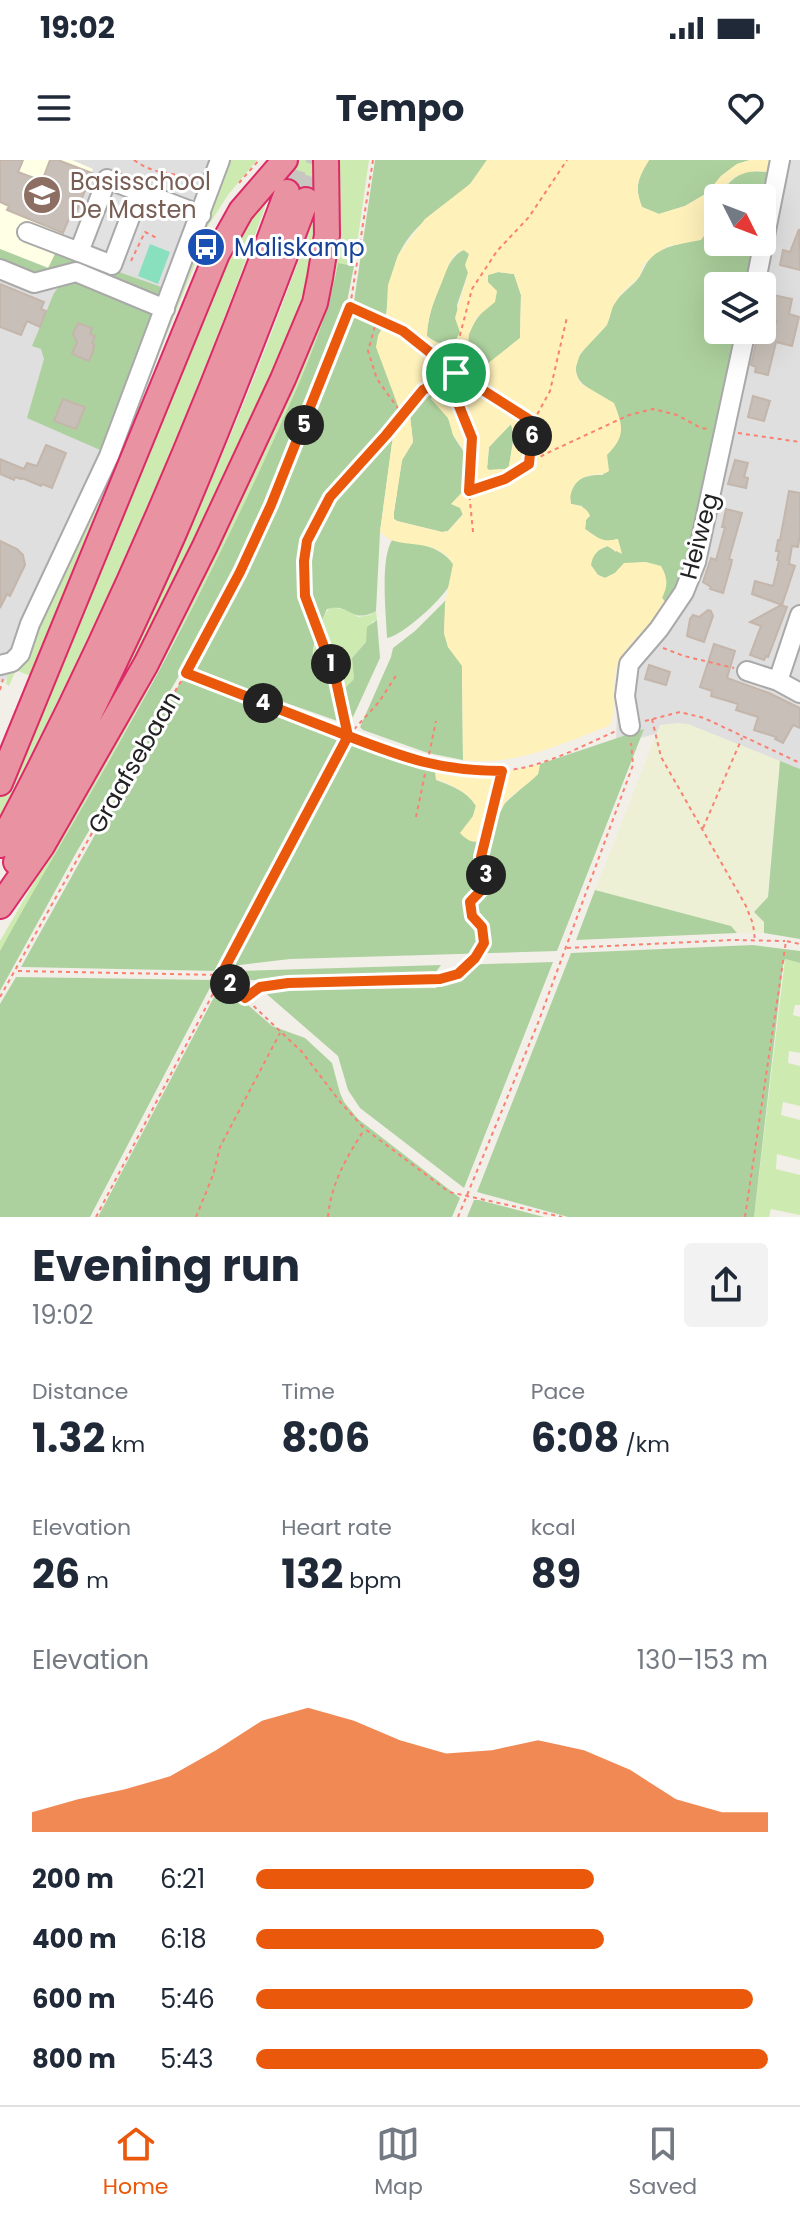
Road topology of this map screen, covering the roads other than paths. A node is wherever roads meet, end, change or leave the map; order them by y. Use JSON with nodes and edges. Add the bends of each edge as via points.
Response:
{"nodes":[{"id":1,"x":220,"y":160,"type":"edge"},
{"id":2,"x":285,"y":160,"type":"edge"},
{"id":3,"x":326,"y":160,"type":"edge"},
{"id":4,"x":780,"y":160,"type":"edge"},
{"id":5,"x":140,"y":191,"type":"junction"},
{"id":6,"x":201,"y":215,"type":"junction"},
{"id":7,"x":27,"y":232,"type":"dead end"},
{"id":8,"x":79,"y":252,"type":"junction"},
{"id":9,"x":0,"y":269,"type":"edge"},
{"id":10,"x":758,"y":272,"type":"edge"},
{"id":11,"x":165,"y":309,"type":"junction"},
{"id":12,"x":743,"y":344,"type":"edge"},
{"id":13,"x":800,"y":615,"type":"edge"},
{"id":14,"x":1,"y":665,"type":"edge"},
{"id":15,"x":747,"y":671,"type":"road end"},
{"id":16,"x":778,"y":681,"type":"junction"},
{"id":17,"x":800,"y":693,"type":"edge"},
{"id":18,"x":630,"y":726,"type":"road end"},
{"id":19,"x":0,"y":783,"type":"edge"},
{"id":20,"x":0,"y":845,"type":"edge"},
{"id":21,"x":0,"y":892,"type":"edge"},
{"id":22,"x":0,"y":906,"type":"edge"}],
"edges":[{"from":1,"to":6,"type":"street"},
{"from":2,"to":19,"type":"highway","via":[[241,211],[217,254]]},
{"from":3,"to":22,"type":"highway","via":[[327,235],[320,278],[283,379],[146,664],[42,846]]},
{"from":4,"to":10,"type":"street"},
{"from":5,"to":6,"type":"street"},
{"from":5,"to":8,"type":"street","via":[[107,179]]},
{"from":5,"to":8,"type":"street","via":[[112,265]]},
{"from":6,"to":11,"type":"street"},
{"from":7,"to":8,"type":"street"},
{"from":9,"to":11,"type":"street","via":[[34,283],[76,272]]},
{"from":11,"to":14,"type":"street","via":[[109,456],[20,654]]},
{"from":12,"to":18,"type":"street","name":"Heiweg","via":[[696,562],[684,592],[629,664],[625,696]]},
{"from":13,"to":16,"type":"street"},
{"from":15,"to":16,"type":"street"},
{"from":16,"to":17,"type":"street"},
{"from":20,"to":21,"type":"highway","via":[[155,525],[296,196],[224,412],[173,535]]}]}
